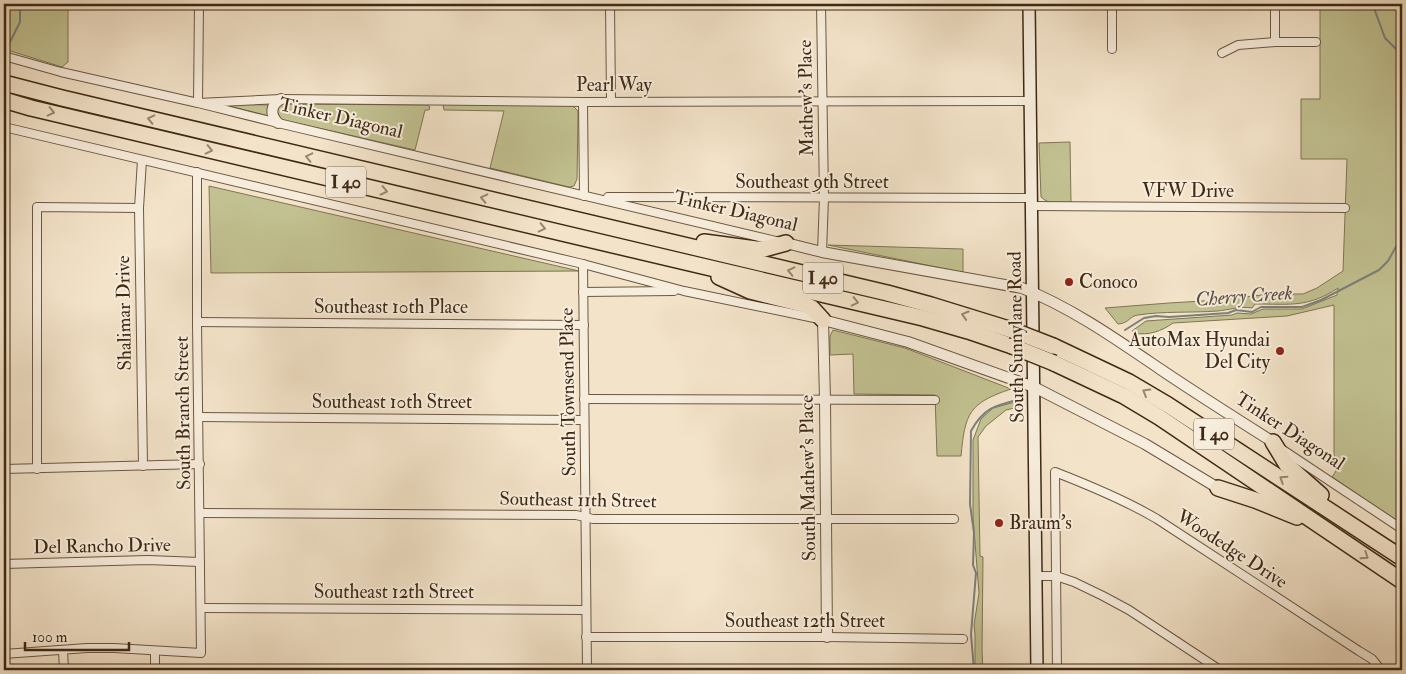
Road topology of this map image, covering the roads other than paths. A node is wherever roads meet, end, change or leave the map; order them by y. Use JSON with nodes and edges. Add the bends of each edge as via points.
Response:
{"nodes":[{"id":1,"x":199,"y":4,"type":"edge"},
{"id":2,"x":610,"y":4,"type":"edge"},
{"id":3,"x":821,"y":4,"type":"edge"},
{"id":4,"x":1029,"y":4,"type":"edge"},
{"id":5,"x":1112,"y":4,"type":"edge"},
{"id":6,"x":1274,"y":4,"type":"edge"},
{"id":7,"x":1275,"y":42,"type":"junction"},
{"id":8,"x":1316,"y":42,"type":"dead end"},
{"id":9,"x":1112,"y":48,"type":"dead end"},
{"id":10,"x":1222,"y":53,"type":"dead end"},
{"id":11,"x":4,"y":56,"type":"edge"},
{"id":12,"x":4,"y":83,"type":"edge"},
{"id":13,"x":281,"y":99,"type":"junction"},
{"id":14,"x":4,"y":100,"type":"edge"},
{"id":15,"x":611,"y":101,"type":"junction"},
{"id":16,"x":822,"y":101,"type":"junction"},
{"id":17,"x":583,"y":102,"type":"junction"},
{"id":18,"x":1030,"y":102,"type":"junction"},
{"id":19,"x":198,"y":103,"type":"junction"},
{"id":20,"x":278,"y":124,"type":"junction"},
{"id":21,"x":4,"y":127,"type":"edge"},
{"id":22,"x":142,"y":160,"type":"junction"},
{"id":23,"x":197,"y":172,"type":"junction"},
{"id":24,"x":584,"y":196,"type":"junction"},
{"id":25,"x":593,"y":197,"type":"junction"},
{"id":26,"x":824,"y":198,"type":"junction"},
{"id":27,"x":1032,"y":202,"type":"junction"},
{"id":28,"x":139,"y":208,"type":"junction"},
{"id":29,"x":1345,"y":208,"type":"dead end"},
{"id":30,"x":633,"y":234,"type":"junction"},
{"id":31,"x":786,"y":243,"type":"junction"},
{"id":32,"x":822,"y":252,"type":"junction"},
{"id":33,"x":689,"y":263,"type":"junction"},
{"id":34,"x":583,"y":264,"type":"junction"},
{"id":35,"x":684,"y":291,"type":"junction"},
{"id":36,"x":583,"y":292,"type":"junction"},
{"id":37,"x":1033,"y":292,"type":"junction"},
{"id":38,"x":823,"y":320,"type":"junction"},
{"id":39,"x":197,"y":322,"type":"junction"},
{"id":40,"x":584,"y":325,"type":"junction"},
{"id":41,"x":1034,"y":387,"type":"junction"},
{"id":42,"x":584,"y":399,"type":"junction"},
{"id":43,"x":825,"y":399,"type":"junction"},
{"id":44,"x":935,"y":400,"type":"dead end"},
{"id":45,"x":199,"y":417,"type":"junction"},
{"id":46,"x":584,"y":420,"type":"junction"},
{"id":47,"x":1273,"y":442,"type":"junction"},
{"id":48,"x":200,"y":464,"type":"junction"},
{"id":49,"x":143,"y":466,"type":"junction"},
{"id":50,"x":4,"y":469,"type":"edge"},
{"id":51,"x":37,"y":469,"type":"junction"},
{"id":52,"x":1218,"y":488,"type":"joint"},
{"id":53,"x":200,"y":512,"type":"junction"},
{"id":54,"x":585,"y":517,"type":"junction"},
{"id":55,"x":826,"y":518,"type":"junction"},
{"id":56,"x":954,"y":519,"type":"dead end"},
{"id":57,"x":1402,"y":529,"type":"edge"},
{"id":58,"x":1328,"y":530,"type":"junction"},
{"id":59,"x":1367,"y":535,"type":"junction"},
{"id":60,"x":1402,"y":558,"type":"edge"},
{"id":61,"x":200,"y":562,"type":"junction"},
{"id":62,"x":4,"y":564,"type":"edge"},
{"id":63,"x":1036,"y":576,"type":"junction"},
{"id":64,"x":1056,"y":576,"type":"junction"},
{"id":65,"x":1402,"y":581,"type":"edge"},
{"id":66,"x":201,"y":608,"type":"junction"},
{"id":67,"x":586,"y":610,"type":"junction"},
{"id":68,"x":586,"y":637,"type":"junction"},
{"id":69,"x":827,"y":637,"type":"junction"},
{"id":70,"x":963,"y":639,"type":"dead end"},
{"id":71,"x":64,"y":650,"type":"junction"},
{"id":72,"x":155,"y":651,"type":"junction"},
{"id":73,"x":4,"y":654,"type":"edge"},
{"id":74,"x":64,"y":670,"type":"edge"},
{"id":75,"x":155,"y":670,"type":"edge"},
{"id":76,"x":587,"y":670,"type":"edge"},
{"id":77,"x":1037,"y":670,"type":"edge"},
{"id":78,"x":1058,"y":670,"type":"edge"},
{"id":79,"x":1220,"y":670,"type":"edge"},
{"id":80,"x":1381,"y":670,"type":"edge"}],
"edges":[{"from":1,"to":19,"type":"street"},
{"from":2,"to":15,"type":"street"},
{"from":3,"to":16,"type":"street","name":"Mathew's Place"},
{"from":4,"to":18,"type":"main road","name":"South Sunnylane Road"},
{"from":5,"to":9,"type":"street"},
{"from":6,"to":7,"type":"street"},
{"from":7,"to":8,"type":"street"},
{"from":7,"to":10,"type":"street","via":[[1238,45]]},
{"from":11,"to":19,"type":"street","name":"Tinker Diagonal"},
{"from":30,"to":12,"type":"highway","number":"I 40","one_way":true},
{"from":13,"to":17,"type":"street","name":"Pearl Way"},
{"from":13,"to":19,"type":"street","name":"Pearl Way"},
{"from":13,"to":20,"type":"street","via":[[272,110]]},
{"from":14,"to":33,"type":"highway","number":"I 40","one_way":true},
{"from":15,"to":16,"type":"street","name":"Pearl Way"},
{"from":15,"to":17,"type":"street","name":"Pearl Way"},
{"from":16,"to":18,"type":"street","name":"Pearl Way"},
{"from":16,"to":26,"type":"street","name":"Mathew's Place"},
{"from":17,"to":24,"type":"street"},
{"from":18,"to":27,"type":"main road","name":"South Sunnylane Road"},
{"from":19,"to":20,"type":"street","name":"Tinker Diagonal"},
{"from":20,"to":24,"type":"street","name":"Tinker Diagonal"},
{"from":21,"to":22,"type":"street"},
{"from":22,"to":23,"type":"street"},
{"from":22,"to":28,"type":"street","name":"Shalimar Drive"},
{"from":23,"to":34,"type":"street"},
{"from":23,"to":39,"type":"street","name":"South Branch Street"},
{"from":24,"to":25,"type":"street","name":"Tinker Diagonal"},
{"from":25,"to":26,"type":"street","name":"Southeast 9th Street"},
{"from":25,"to":31,"type":"street","name":"Tinker Diagonal"},
{"from":26,"to":27,"type":"street","name":"Southeast 9th Street"},
{"from":26,"to":32,"type":"street","name":"Mathew's Place"},
{"from":27,"to":29,"type":"street","name":"VFW Drive"},
{"from":27,"to":37,"type":"main road","name":"South Sunnylane Road"},
{"from":28,"to":49,"type":"street","name":"Shalimar Drive"},
{"from":28,"to":51,"type":"street","via":[[37,207]]},
{"from":30,"to":31,"type":"highway","via":[[756,249]]},
{"from":59,"to":30,"type":"highway","number":"I 40","one_way":true,"bridge":true,"via":[[1168,405],[1129,382],[1053,346],[1012,330],[905,298]]},
{"from":31,"to":32,"type":"street","name":"Tinker Diagonal"},
{"from":32,"to":37,"type":"street","name":"Tinker Diagonal"},
{"from":33,"to":38,"type":"highway","via":[[750,291],[806,304]]},
{"from":33,"to":58,"type":"highway","number":"I 40","one_way":true,"bridge":true,"via":[[923,318],[1054,363],[1124,396],[1159,417]]},
{"from":34,"to":35,"type":"street"},
{"from":34,"to":36,"type":"street","name":"South Townsend Place"},
{"from":35,"to":36,"type":"street"},
{"from":35,"to":38,"type":"street"},
{"from":36,"to":40,"type":"street","name":"South Townsend Place"},
{"from":37,"to":41,"type":"main road","name":"South Sunnylane Road"},
{"from":37,"to":47,"type":"street","name":"Tinker Diagonal","via":[[1094,324]]},
{"from":38,"to":41,"type":"street","via":[[908,342]]},
{"from":38,"to":43,"type":"street","name":"South Mathew's Place"},
{"from":39,"to":40,"type":"street","name":"Southeast 10th Place"},
{"from":39,"to":45,"type":"street","name":"South Branch Street"},
{"from":40,"to":42,"type":"street","name":"South Townsend Place"},
{"from":41,"to":52,"type":"street","via":[[1144,444]]},
{"from":41,"to":63,"type":"main road","name":"South Sunnylane Road"},
{"from":42,"to":43,"type":"street"},
{"from":42,"to":46,"type":"street","name":"South Townsend Place"},
{"from":43,"to":44,"type":"street"},
{"from":43,"to":55,"type":"street","name":"South Mathew's Place"},
{"from":45,"to":46,"type":"street","name":"Southeast 10th Street"},
{"from":45,"to":48,"type":"street","name":"South Branch Street"},
{"from":46,"to":54,"type":"street","name":"South Townsend Place"},
{"from":47,"to":57,"type":"street","name":"Tinker Diagonal"},
{"from":47,"to":59,"type":"highway","via":[[1289,468]]},
{"from":48,"to":49,"type":"street"},
{"from":48,"to":53,"type":"street","name":"South Branch Street"},
{"from":49,"to":51,"type":"street"},
{"from":50,"to":51,"type":"street"},
{"from":52,"to":58,"type":"highway"},
{"from":53,"to":54,"type":"street","name":"Southeast 11th Street"},
{"from":53,"to":61,"type":"street","name":"South Branch Street"},
{"from":54,"to":55,"type":"street","name":"Southeast 11th Street"},
{"from":54,"to":67,"type":"street","name":"South Townsend Place"},
{"from":55,"to":56,"type":"street","name":"Southeast 11th Street"},
{"from":55,"to":69,"type":"street","name":"South Mathew's Place"},
{"from":58,"to":65,"type":"highway","number":"I 40","one_way":true},
{"from":59,"to":60,"type":"highway","number":"I 40"},
{"from":61,"to":62,"type":"street","name":"Del Rancho Drive","via":[[148,560]]},
{"from":61,"to":66,"type":"street","name":"South Branch Street"},
{"from":63,"to":64,"type":"street"},
{"from":63,"to":77,"type":"main road","name":"South Sunnylane Road"},
{"from":64,"to":78,"type":"street"},
{"from":64,"to":79,"type":"street","via":[[1129,610]]},
{"from":64,"to":80,"type":"street","name":"Woodedge Drive","via":[[1055,472],[1104,491],[1158,519],[1366,655]]},
{"from":66,"to":67,"type":"street","name":"Southeast 12th Street"},
{"from":66,"to":72,"type":"street","name":"South Branch Street","via":[[202,653]]},
{"from":67,"to":68,"type":"street","name":"South Townsend Place"},
{"from":68,"to":69,"type":"street","name":"Southeast 12th Street"},
{"from":68,"to":76,"type":"street","name":"South Townsend Place"},
{"from":69,"to":70,"type":"street","name":"Southeast 12th Street"},
{"from":71,"to":72,"type":"street","via":[[114,648]]},
{"from":71,"to":73,"type":"street"},
{"from":71,"to":74,"type":"street"},
{"from":72,"to":75,"type":"street"}]}
